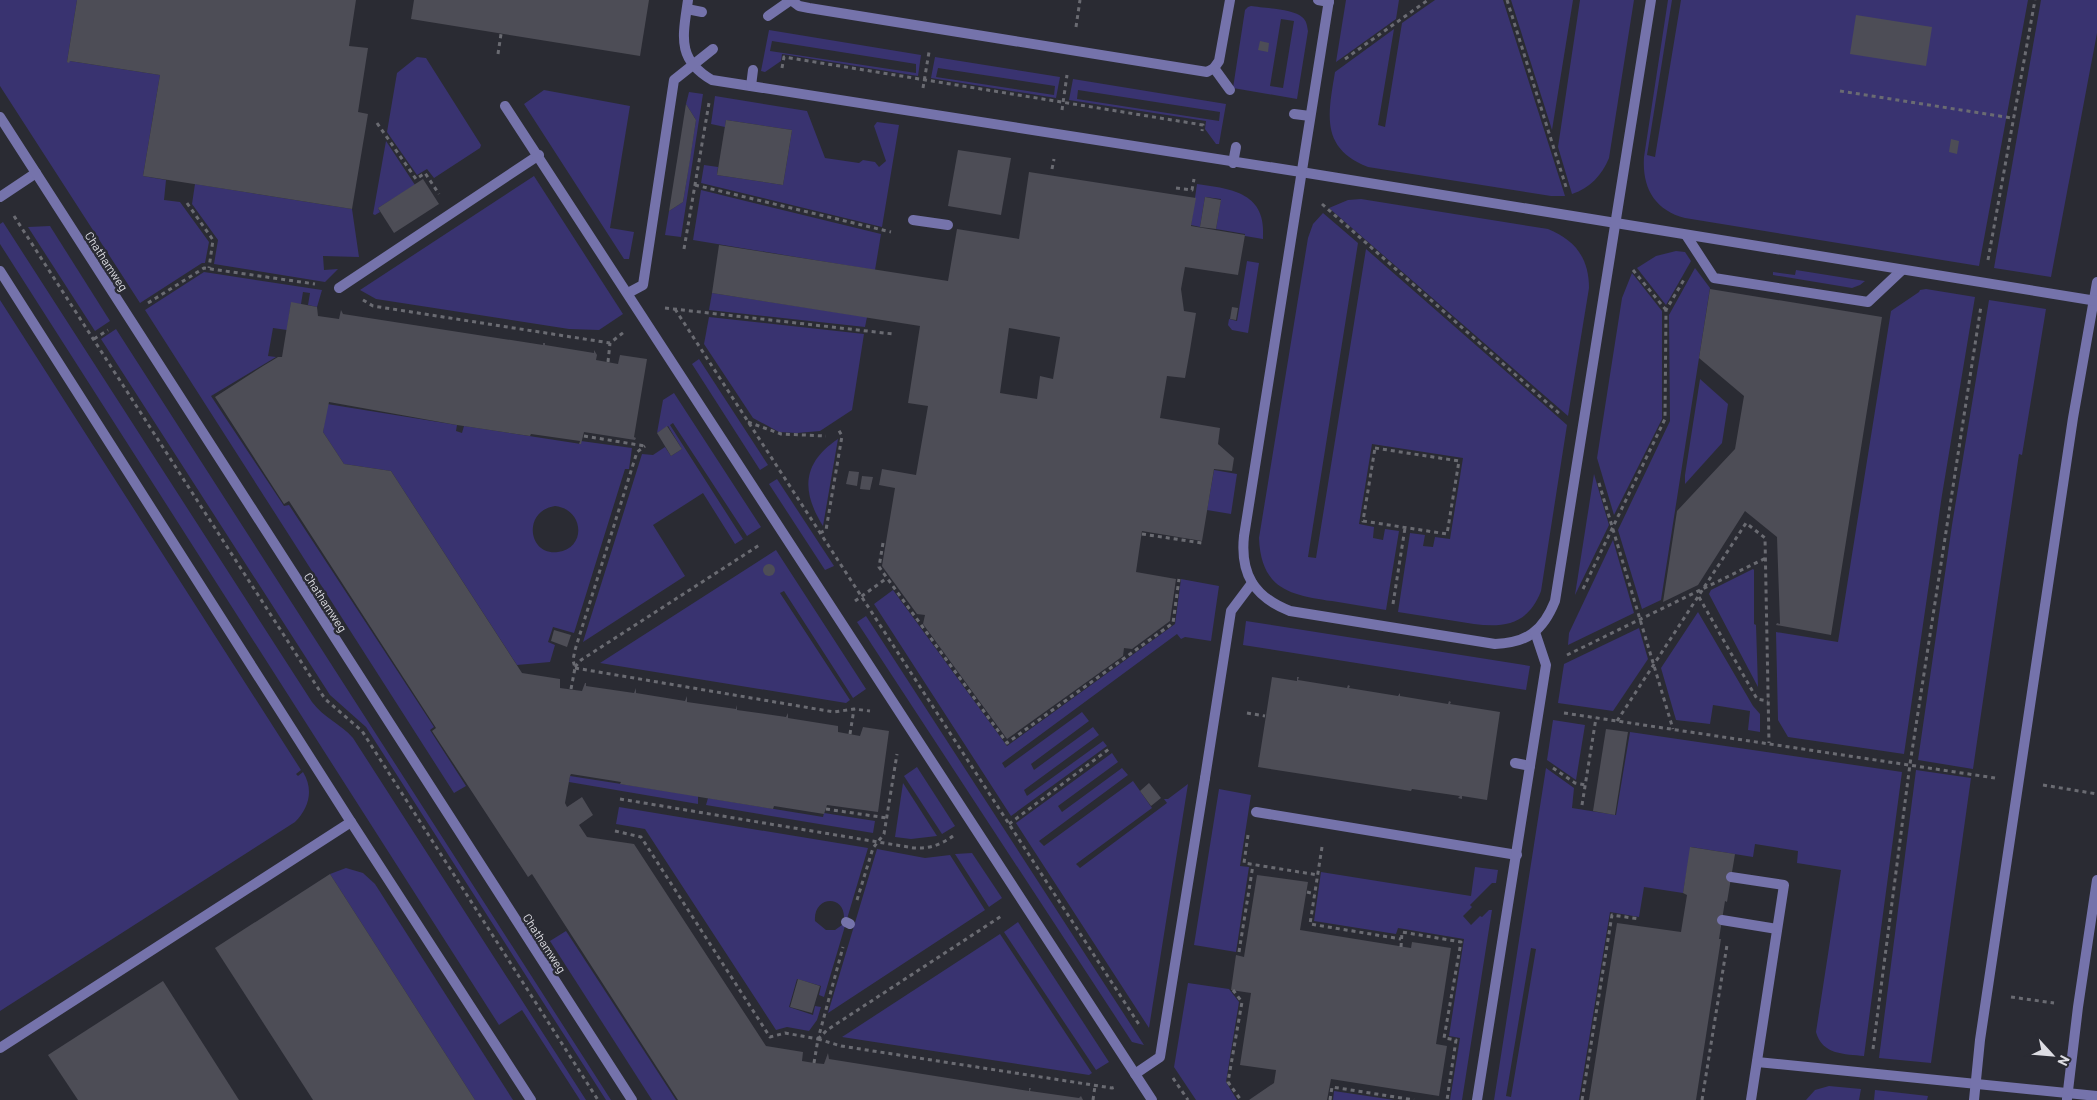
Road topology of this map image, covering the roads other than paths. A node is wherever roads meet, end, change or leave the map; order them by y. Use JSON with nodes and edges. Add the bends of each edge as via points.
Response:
{"nodes":[{"id":1,"x":791,"y":0,"type":"edge"},
{"id":2,"x":1230,"y":0,"type":"edge"},
{"id":3,"x":1651,"y":0,"type":"edge"},
{"id":4,"x":1325,"y":1,"type":"edge"},
{"id":5,"x":688,"y":5,"type":"edge"},
{"id":6,"x":702,"y":12,"type":"dead end"},
{"id":7,"x":768,"y":16,"type":"dead end"},
{"id":8,"x":713,"y":49,"type":"dead end"},
{"id":9,"x":693,"y":64,"type":"junction"},
{"id":10,"x":1214,"y":68,"type":"junction"},
{"id":11,"x":753,"y":70,"type":"dead end"},
{"id":12,"x":751,"y":86,"type":"junction"},
{"id":13,"x":1230,"y":90,"type":"dead end"},
{"id":14,"x":505,"y":106,"type":"dead end"},
{"id":15,"x":1294,"y":114,"type":"dead end"},
{"id":16,"x":1310,"y":116,"type":"junction"},
{"id":17,"x":0,"y":117,"type":"edge"},
{"id":18,"x":1236,"y":147,"type":"dead end"},
{"id":19,"x":539,"y":155,"type":"junction"},
{"id":20,"x":1233,"y":163,"type":"junction"},
{"id":21,"x":1301,"y":172,"type":"junction"},
{"id":22,"x":36,"y":174,"type":"junction"},
{"id":23,"x":0,"y":196,"type":"edge"},
{"id":24,"x":913,"y":220,"type":"dead end"},
{"id":25,"x":1616,"y":224,"type":"junction"},
{"id":26,"x":948,"y":225,"type":"dead end"},
{"id":27,"x":1686,"y":235,"type":"junction"},
{"id":28,"x":1902,"y":270,"type":"junction"},
{"id":29,"x":0,"y":271,"type":"edge"},
{"id":30,"x":2097,"y":282,"type":"edge"},
{"id":31,"x":339,"y":288,"type":"road end"},
{"id":32,"x":628,"y":293,"type":"junction"},
{"id":33,"x":2095,"y":301,"type":"edge"},
{"id":34,"x":1252,"y":583,"type":"junction"},
{"id":35,"x":1535,"y":632,"type":"junction"},
{"id":36,"x":1514,"y":763,"type":"dead end"},
{"id":37,"x":1530,"y":766,"type":"junction"},
{"id":38,"x":1256,"y":812,"type":"dead end"},
{"id":39,"x":351,"y":822,"type":"junction"},
{"id":40,"x":1516,"y":856,"type":"junction"},
{"id":41,"x":1731,"y":877,"type":"dead end"},
{"id":42,"x":2097,"y":880,"type":"edge"},
{"id":43,"x":1726,"y":921,"type":"road end"},
{"id":44,"x":1777,"y":929,"type":"junction"},
{"id":45,"x":0,"y":1048,"type":"edge"},
{"id":46,"x":1757,"y":1062,"type":"junction"},
{"id":47,"x":1135,"y":1074,"type":"junction"},
{"id":48,"x":1975,"y":1084,"type":"junction"},
{"id":49,"x":2097,"y":1096,"type":"edge"},
{"id":50,"x":2067,"y":1097,"type":"edge"},
{"id":51,"x":531,"y":1100,"type":"edge"},
{"id":52,"x":632,"y":1100,"type":"edge"},
{"id":53,"x":1152,"y":1100,"type":"edge"},
{"id":54,"x":1477,"y":1100,"type":"edge"},
{"id":55,"x":1751,"y":1100,"type":"edge"},
{"id":56,"x":1974,"y":1100,"type":"edge"}],
"edges":[{"from":1,"to":7,"type":"street"},
{"from":1,"to":10,"type":"street","via":[[804,7],[933,28],[1207,72]]},
{"from":2,"to":10,"type":"street","via":[[1222,53]]},
{"from":3,"to":25,"type":"street"},
{"from":4,"to":16,"type":"street"},
{"from":5,"to":6,"type":"street"},
{"from":5,"to":9,"type":"street","via":[[682,35],[685,50]]},
{"from":8,"to":9,"type":"street"},
{"from":9,"to":12,"type":"street","via":[[712,80]]},
{"from":9,"to":32,"type":"street","via":[[674,80],[642,284]]},
{"from":10,"to":13,"type":"street"},
{"from":11,"to":12,"type":"street"},
{"from":12,"to":20,"type":"street"},
{"from":14,"to":19,"type":"street"},
{"from":15,"to":16,"type":"street"},
{"from":16,"to":21,"type":"street"},
{"from":17,"to":22,"type":"street","name":"Chathamweg"},
{"from":18,"to":20,"type":"street"},
{"from":19,"to":31,"type":"street"},
{"from":19,"to":32,"type":"street"},
{"from":20,"to":21,"type":"street"},
{"from":21,"to":25,"type":"street"},
{"from":21,"to":34,"type":"street","via":[[1244,536],[1244,563]]},
{"from":22,"to":23,"type":"street"},
{"from":22,"to":52,"type":"street","name":"Chathamweg"},
{"from":24,"to":26,"type":"street"},
{"from":25,"to":27,"type":"street"},
{"from":25,"to":35,"type":"street","via":[[1558,586],[1552,609]]},
{"from":27,"to":28,"type":"street"},
{"from":27,"to":28,"type":"street","via":[[1714,278],[1868,302]]},
{"from":28,"to":33,"type":"street"},
{"from":29,"to":39,"type":"street"},
{"from":30,"to":33,"type":"street"},
{"from":32,"to":47,"type":"street"},
{"from":33,"to":48,"type":"street","via":[[2072,427]]},
{"from":34,"to":35,"type":"street","via":[[1265,598],[1290,611],[1495,644],[1509,643]]},
{"from":34,"to":47,"type":"street","via":[[1231,610],[1160,1057]]},
{"from":35,"to":37,"type":"street","via":[[1546,665]]},
{"from":36,"to":37,"type":"street"},
{"from":37,"to":40,"type":"street"},
{"from":38,"to":40,"type":"street"},
{"from":39,"to":45,"type":"street"},
{"from":39,"to":51,"type":"street"},
{"from":40,"to":54,"type":"street"},
{"from":41,"to":44,"type":"street","via":[[1784,885]]},
{"from":42,"to":50,"type":"street"},
{"from":43,"to":44,"type":"street"},
{"from":44,"to":46,"type":"street"},
{"from":46,"to":48,"type":"street"},
{"from":46,"to":55,"type":"street"},
{"from":47,"to":53,"type":"street"},
{"from":48,"to":50,"type":"street"},
{"from":48,"to":56,"type":"street"},
{"from":49,"to":50,"type":"street"}]}
